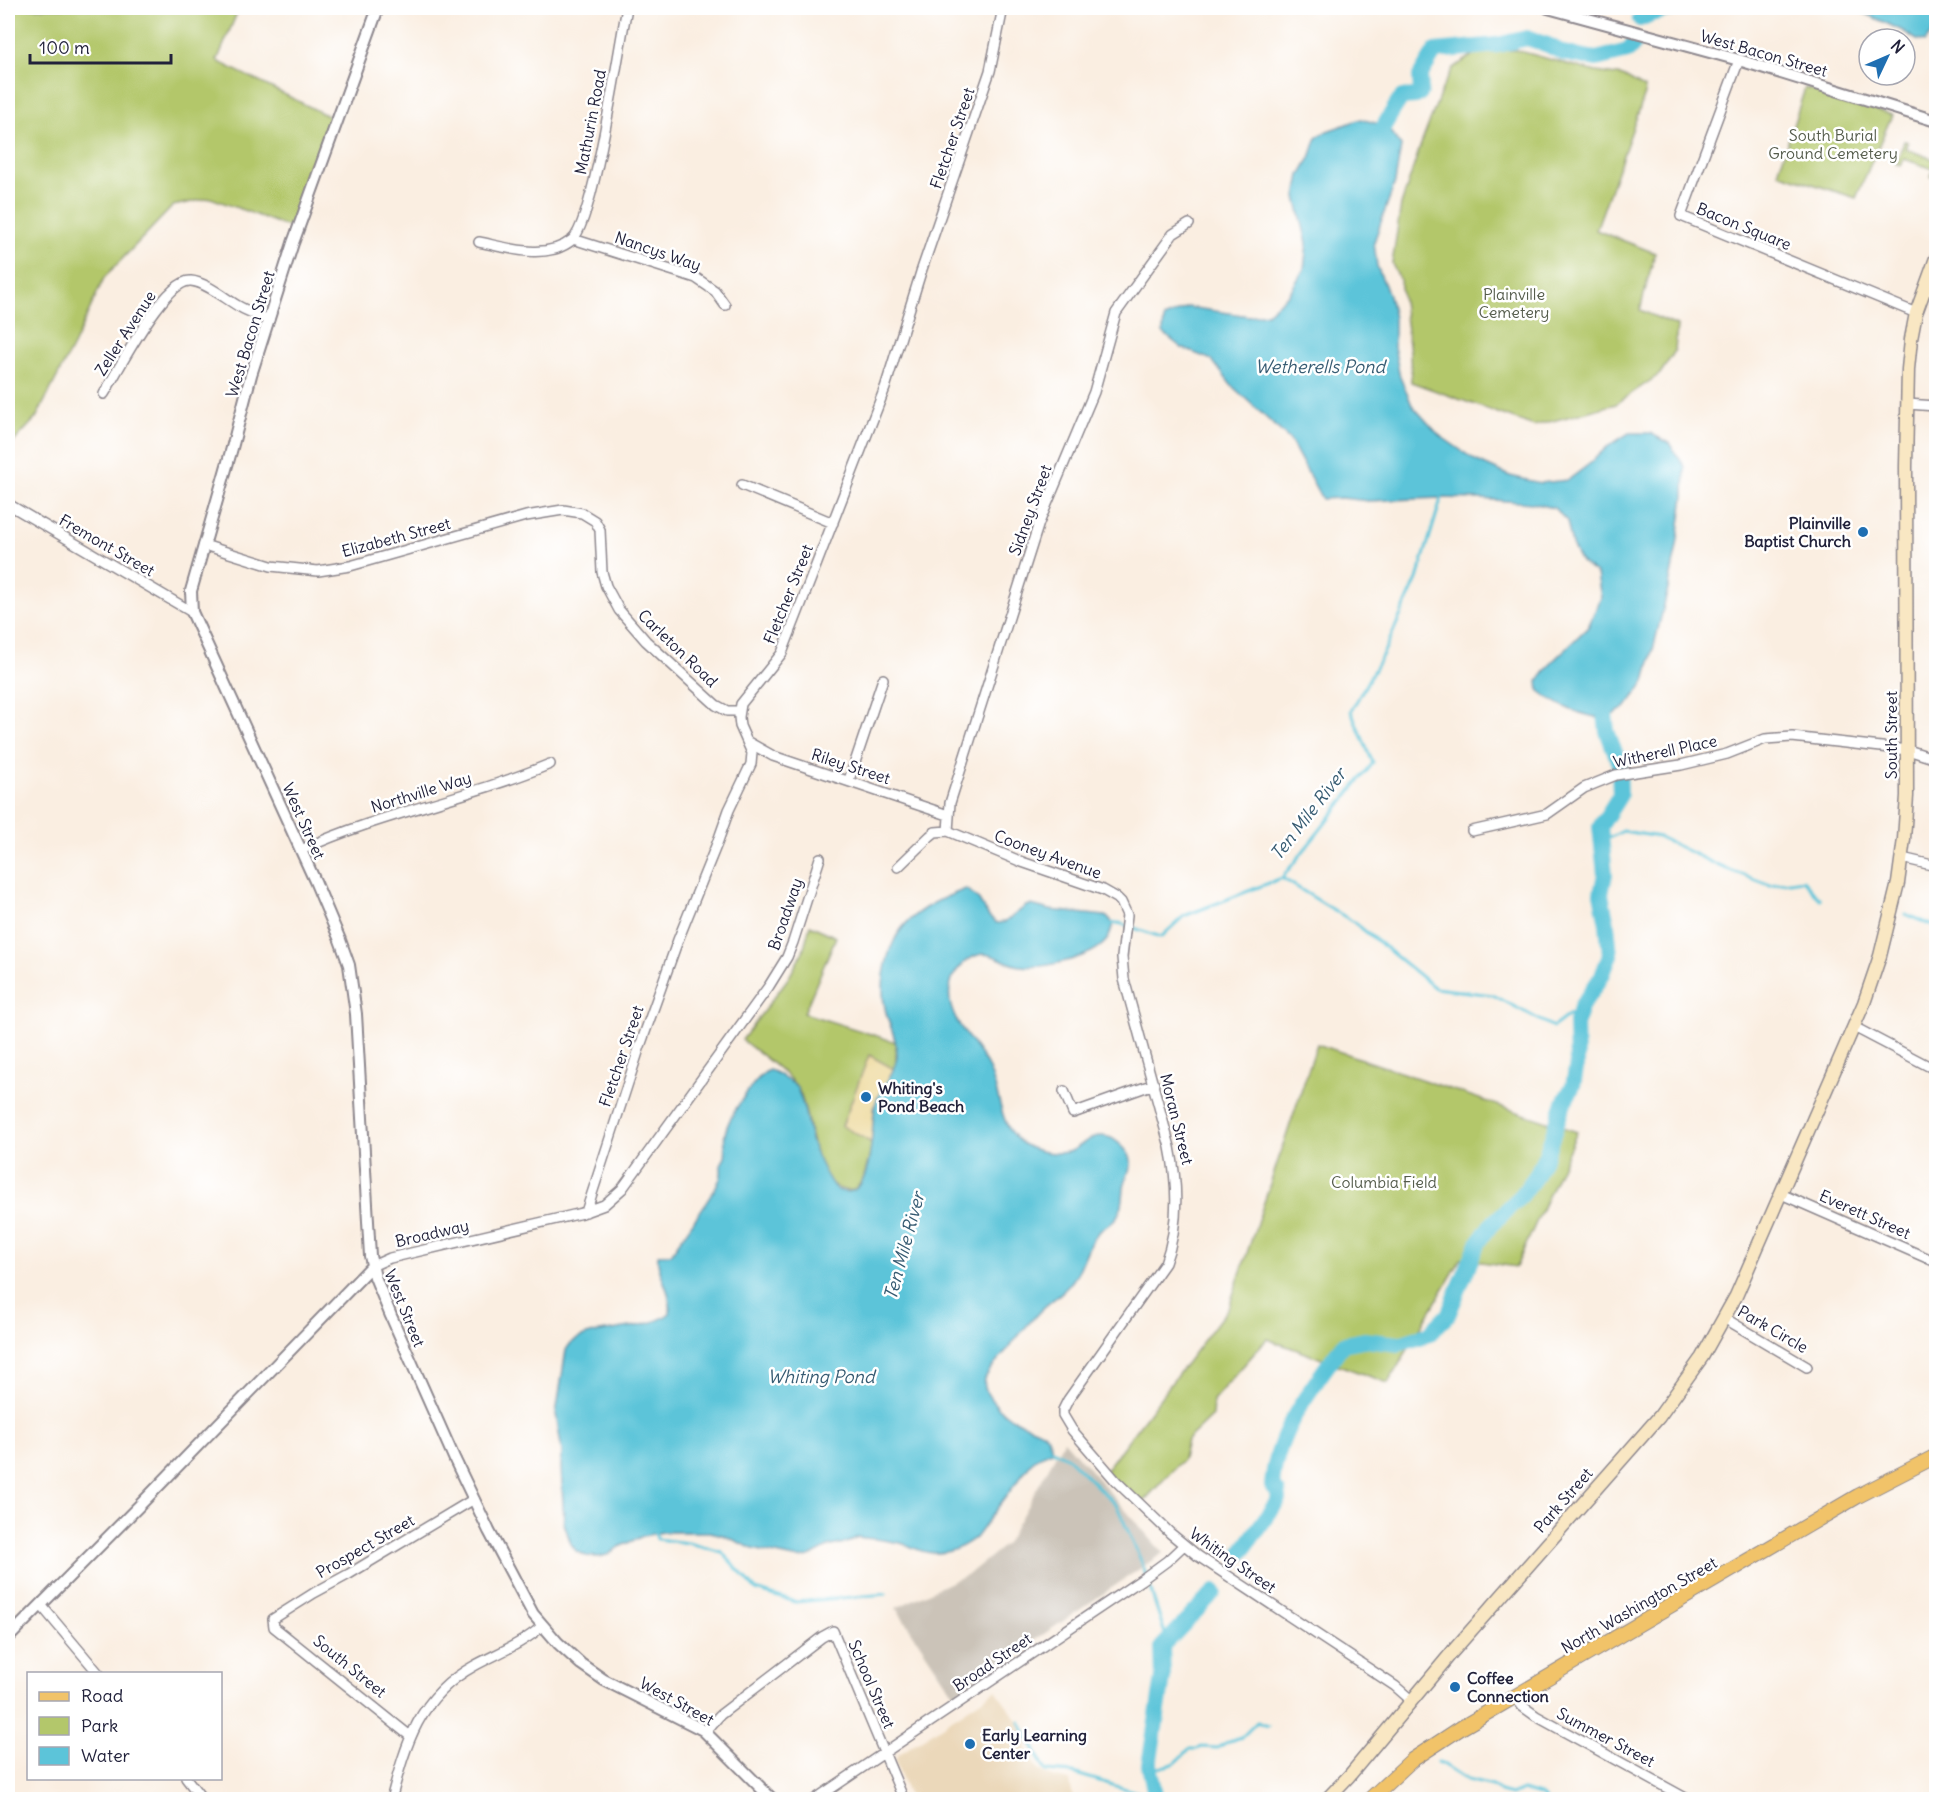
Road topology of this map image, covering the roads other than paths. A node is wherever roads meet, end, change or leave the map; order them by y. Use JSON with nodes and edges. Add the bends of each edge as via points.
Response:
{"nodes":[{"id":1,"x":378,"y":8,"type":"edge"},
{"id":2,"x":627,"y":8,"type":"edge"},
{"id":3,"x":1003,"y":8,"type":"edge"},
{"id":4,"x":1548,"y":8,"type":"edge"},
{"id":5,"x":1739,"y":60,"type":"junction"},
{"id":6,"x":1936,"y":121,"type":"edge"},
{"id":7,"x":1189,"y":224,"type":"dead end"},
{"id":8,"x":573,"y":239,"type":"junction"},
{"id":9,"x":479,"y":242,"type":"dead end"},
{"id":10,"x":1936,"y":258,"type":"edge"},
{"id":11,"x":1930,"y":290,"type":"edge"},
{"id":12,"x":726,"y":305,"type":"dead end"},
{"id":13,"x":1916,"y":313,"type":"junction"},
{"id":14,"x":269,"y":320,"type":"junction"},
{"id":15,"x":104,"y":394,"type":"dead end"},
{"id":16,"x":1907,"y":404,"type":"junction"},
{"id":17,"x":1936,"y":406,"type":"edge"},
{"id":18,"x":742,"y":484,"type":"dead end"},
{"id":19,"x":8,"y":504,"type":"edge"},
{"id":20,"x":595,"y":521,"type":"joint"},
{"id":21,"x":832,"y":522,"type":"junction"},
{"id":22,"x":204,"y":545,"type":"junction"},
{"id":23,"x":192,"y":612,"type":"junction"},
{"id":24,"x":219,"y":671,"type":"joint"},
{"id":25,"x":883,"y":679,"type":"dead end"},
{"id":26,"x":739,"y":711,"type":"junction"},
{"id":27,"x":746,"y":741,"type":"junction"},
{"id":28,"x":1908,"y":750,"type":"junction"},
{"id":29,"x":1936,"y":759,"type":"edge"},
{"id":30,"x":550,"y":764,"type":"dead end"},
{"id":31,"x":849,"y":780,"type":"junction"},
{"id":32,"x":948,"y":815,"type":"junction"},
{"id":33,"x":948,"y":831,"type":"junction"},
{"id":34,"x":1472,"y":831,"type":"dead end"},
{"id":35,"x":301,"y":850,"type":"junction"},
{"id":36,"x":820,"y":858,"type":"dead end"},
{"id":37,"x":1902,"y":858,"type":"junction"},
{"id":38,"x":1936,"y":866,"type":"edge"},
{"id":39,"x":898,"y":867,"type":"dead end"},
{"id":40,"x":1124,"y":979,"type":"joint"},
{"id":41,"x":1854,"y":1028,"type":"junction"},
{"id":42,"x":1936,"y":1070,"type":"edge"},
{"id":43,"x":1154,"y":1084,"type":"junction"},
{"id":44,"x":1064,"y":1091,"type":"dead end"},
{"id":45,"x":1781,"y":1194,"type":"junction"},
{"id":46,"x":586,"y":1212,"type":"junction"},
{"id":47,"x":1936,"y":1262,"type":"edge"},
{"id":48,"x":372,"y":1266,"type":"junction"},
{"id":49,"x":1724,"y":1318,"type":"junction"},
{"id":50,"x":1807,"y":1367,"type":"dead end"},
{"id":51,"x":1064,"y":1415,"type":"joint"},
{"id":52,"x":1936,"y":1456,"type":"edge"},
{"id":53,"x":474,"y":1500,"type":"junction"},
{"id":54,"x":1184,"y":1545,"type":"junction"},
{"id":55,"x":41,"y":1605,"type":"junction"},
{"id":56,"x":273,"y":1620,"type":"joint"},
{"id":57,"x":542,"y":1626,"type":"junction"},
{"id":58,"x":8,"y":1638,"type":"edge"},
{"id":59,"x":97,"y":1672,"type":"edge"},
{"id":60,"x":1515,"y":1696,"type":"junction"},
{"id":61,"x":1411,"y":1700,"type":"junction"},
{"id":62,"x":705,"y":1732,"type":"junction"},
{"id":63,"x":410,"y":1736,"type":"junction"},
{"id":64,"x":885,"y":1753,"type":"junction"},
{"id":65,"x":187,"y":1780,"type":"edge"},
{"id":66,"x":203,"y":1800,"type":"edge"},
{"id":67,"x":391,"y":1800,"type":"edge"},
{"id":68,"x":773,"y":1800,"type":"edge"},
{"id":69,"x":814,"y":1800,"type":"edge"},
{"id":70,"x":903,"y":1800,"type":"edge"},
{"id":71,"x":1326,"y":1800,"type":"edge"},
{"id":72,"x":1369,"y":1800,"type":"edge"},
{"id":73,"x":1689,"y":1800,"type":"edge"}],
"edges":[{"from":1,"to":14,"type":"street","name":"West Bacon Street"},
{"from":2,"to":8,"type":"street","name":"Mathurin Road","via":[[591,196]]},
{"from":3,"to":21,"type":"street","name":"Fletcher Street","via":[[990,71],[885,388]]},
{"from":4,"to":5,"type":"street","name":"West Bacon Street"},
{"from":5,"to":6,"type":"street","name":"West Bacon Street"},
{"from":5,"to":13,"type":"street","name":"Bacon Square","via":[[1681,216]]},
{"from":7,"to":32,"type":"street","name":"Sidney Street","via":[[1173,234],[1116,313],[1094,392],[1039,523]]},
{"from":8,"to":9,"type":"street","via":[[540,252]]},
{"from":8,"to":12,"type":"street","name":"Nancys Way","via":[[696,278],[715,291]]},
{"from":10,"to":11,"type":"main road","name":"South Street"},
{"from":11,"to":13,"type":"main road","name":"South Street"},
{"from":13,"to":16,"type":"main road","name":"South Street"},
{"from":14,"to":15,"type":"street","name":"Zeller Avenue","via":[[202,285],[192,281],[180,283],[152,315]]},
{"from":14,"to":22,"type":"street","name":"West Bacon Street"},
{"from":16,"to":17,"type":"street"},
{"from":16,"to":28,"type":"main road","name":"South Street"},
{"from":18,"to":21,"type":"street"},
{"from":19,"to":23,"type":"street","name":"Fremont Street"},
{"from":20,"to":22,"type":"street","name":"Elizabeth Street","via":[[573,511],[540,513],[350,566],[318,571],[271,566]]},
{"from":20,"to":26,"type":"street","name":"Carleton Road","via":[[600,530],[602,572],[619,610],[646,641],[716,705],[727,711]]},
{"from":21,"to":26,"type":"street","name":"Fletcher Street","via":[[782,653]]},
{"from":22,"to":23,"type":"street","name":"West Bacon Street","via":[[191,591]]},
{"from":23,"to":24,"type":"street","name":"West Bacon Street"},
{"from":24,"to":35,"type":"street","name":"West Street"},
{"from":25,"to":31,"type":"street"},
{"from":26,"to":27,"type":"street","name":"Fletcher Street"},
{"from":27,"to":31,"type":"street","name":"Riley Street","via":[[773,756]]},
{"from":27,"to":46,"type":"street","name":"Fletcher Street","via":[[752,753],[751,764],[678,940]]},
{"from":28,"to":29,"type":"street","name":"Witherell Place"},
{"from":28,"to":34,"type":"street","name":"Witherell Place","via":[[1792,737],[1765,739],[1727,754],[1619,775],[1584,788],[1547,814]]},
{"from":28,"to":37,"type":"main road","name":"South Street"},
{"from":30,"to":35,"type":"street","name":"Northville Way","via":[[361,826]]},
{"from":31,"to":32,"type":"street","name":"Riley Street"},
{"from":32,"to":33,"type":"street","name":"Sidney Street"},
{"from":33,"to":39,"type":"street","via":[[935,832]]},
{"from":33,"to":40,"type":"street","name":"Cooney Avenue","via":[[1111,894],[1122,902],[1126,924]]},
{"from":35,"to":48,"type":"street","name":"West Street","via":[[340,940],[353,981]]},
{"from":36,"to":46,"type":"street","name":"Broadway","via":[[793,942],[769,986],[622,1189],[604,1205]]},
{"from":37,"to":38,"type":"street"},
{"from":37,"to":41,"type":"main road","name":"South Street","via":[[1880,956]]},
{"from":40,"to":43,"type":"street","name":"Moran Street"},
{"from":41,"to":42,"type":"street"},
{"from":41,"to":45,"type":"main road","name":"South Street"},
{"from":43,"to":44,"type":"street","via":[[1073,1113]]},
{"from":43,"to":51,"type":"street","name":"Moran Street","via":[[1175,1172],[1172,1246],[1150,1286],[1068,1400]]},
{"from":45,"to":47,"type":"street","name":"Everett Street"},
{"from":45,"to":49,"type":"main road","name":"Park Street"},
{"from":46,"to":48,"type":"street","name":"Broadway","via":[[390,1258]]},
{"from":48,"to":53,"type":"street","name":"West Street"},
{"from":48,"to":55,"type":"street","name":"Broadway"},
{"from":49,"to":50,"type":"street","name":"Park Circle"},
{"from":49,"to":61,"type":"main road","name":"Park Street","via":[[1693,1372],[1659,1417]]},
{"from":51,"to":54,"type":"street","name":"Whiting Street","via":[[1072,1430],[1116,1480]]},
{"from":52,"to":60,"type":"main road","name":"North Washington Street","via":[[1858,1496]]},
{"from":53,"to":56,"type":"street","name":"Prospect Street"},
{"from":53,"to":57,"type":"street","name":"West Street","via":[[524,1599]]},
{"from":54,"to":61,"type":"street","name":"Whiting Street"},
{"from":54,"to":64,"type":"street","name":"Broad Street","via":[[1141,1580]]},
{"from":55,"to":58,"type":"street","name":"Broadway"},
{"from":55,"to":59,"type":"street"},
{"from":56,"to":63,"type":"street","name":"South Street","via":[[274,1627]]},
{"from":57,"to":62,"type":"street","name":"West Street","via":[[581,1664],[604,1680]]},
{"from":57,"to":63,"type":"street","via":[[459,1674],[423,1712]]},
{"from":60,"to":72,"type":"main road","name":"North Washington Street","via":[[1432,1746]]},
{"from":60,"to":73,"type":"street","name":"Summer Street","via":[[1536,1716]]},
{"from":61,"to":71,"type":"main road","name":"Park Street"},
{"from":62,"to":64,"type":"street","name":"School Street","via":[[720,1715],[833,1631]]},
{"from":62,"to":68,"type":"street","name":"West Street"},
{"from":63,"to":67,"type":"street"},
{"from":64,"to":69,"type":"street","name":"Broad Street"},
{"from":64,"to":70,"type":"street","name":"School Street"},
{"from":65,"to":66,"type":"street"}]}
